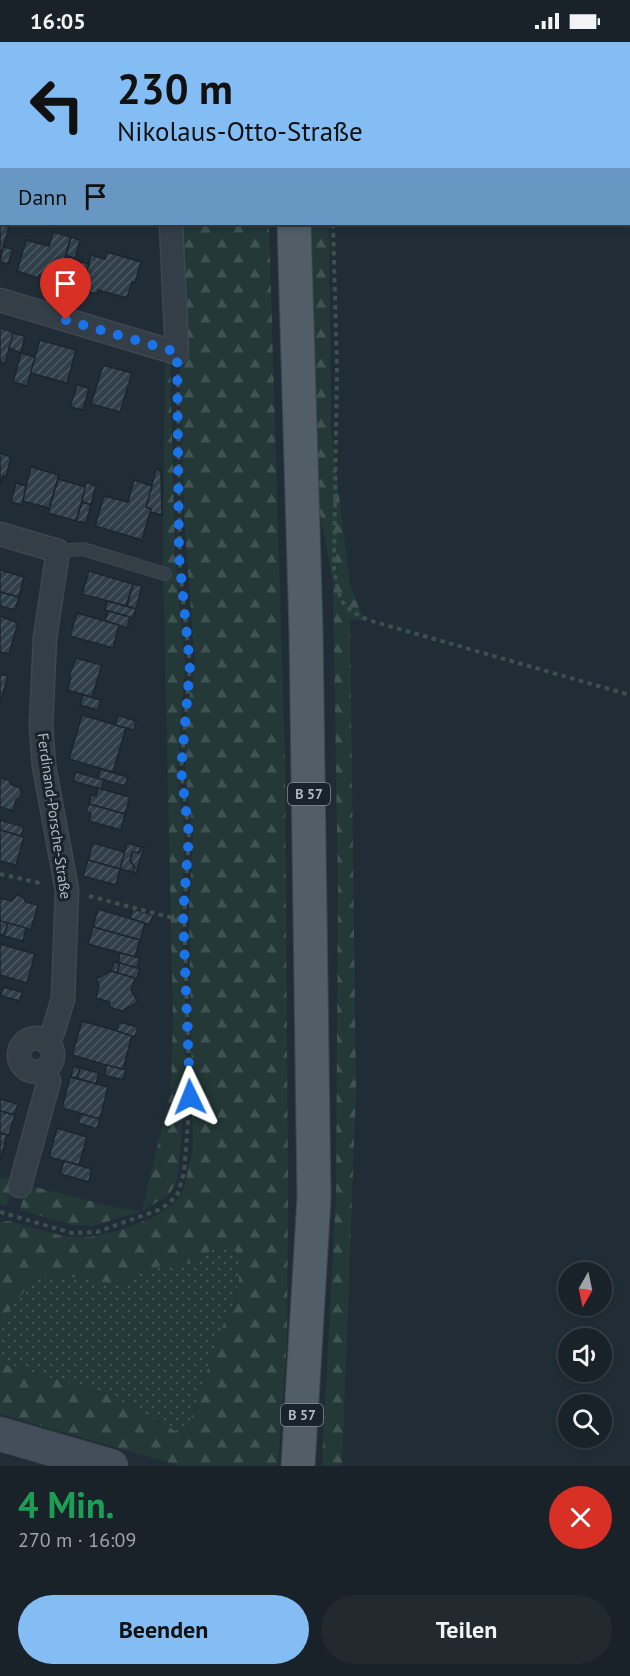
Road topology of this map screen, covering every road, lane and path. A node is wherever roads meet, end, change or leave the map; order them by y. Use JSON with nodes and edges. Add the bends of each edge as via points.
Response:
{"nodes":[{"id":1,"x":171,"y":225,"type":"edge"},
{"id":2,"x":294,"y":225,"type":"edge"},
{"id":3,"x":333,"y":225,"type":"edge"},
{"id":4,"x":0,"y":300,"type":"edge"},
{"id":5,"x":177,"y":352,"type":"junction"},
{"id":6,"x":0,"y":534,"type":"edge"},
{"id":7,"x":58,"y":551,"type":"junction"},
{"id":8,"x":165,"y":574,"type":"dead end"},
{"id":9,"x":630,"y":695,"type":"edge"},
{"id":10,"x":0,"y":874,"type":"edge"},
{"id":11,"x":67,"y":890,"type":"junction"},
{"id":12,"x":184,"y":921,"type":"junction"},
{"id":13,"x":20,"y":1186,"type":"dead end"},
{"id":14,"x":2,"y":1214,"type":"edge"},
{"id":15,"x":0,"y":1434,"type":"edge"},
{"id":16,"x":111,"y":1466,"type":"edge"},
{"id":17,"x":298,"y":1466,"type":"edge"}],
"edges":[{"from":1,"to":5,"type":"street"},
{"from":2,"to":17,"type":"main road","number":"B 57","via":[[306,643],[314,1198]]},
{"from":3,"to":9,"type":"path","via":[[337,368],[334,570],[341,602],[368,620]]},
{"from":4,"to":5,"type":"street"},
{"from":5,"to":12,"type":"path","via":[[179,556],[190,666],[181,770],[189,835]]},
{"from":6,"to":7,"type":"street"},
{"from":7,"to":8,"type":"lane","via":[[83,549]]},
{"from":7,"to":11,"type":"street","name":"Ferdinand-Porsche-Straße","via":[[45,638],[41,725],[44,766]]},
{"from":10,"to":11,"type":"path"},
{"from":11,"to":12,"type":"path"},
{"from":11,"to":13,"type":"street","name":"Ferdinand-Porsche-Straße","via":[[63,999],[46,1042],[52,1050],[48,1067],[43,1070],[49,1081]]},
{"from":12,"to":14,"type":"path","via":[[190,1097],[184,1173],[177,1196],[161,1209],[97,1232],[72,1233]]},
{"from":15,"to":16,"type":"main road"}]}
